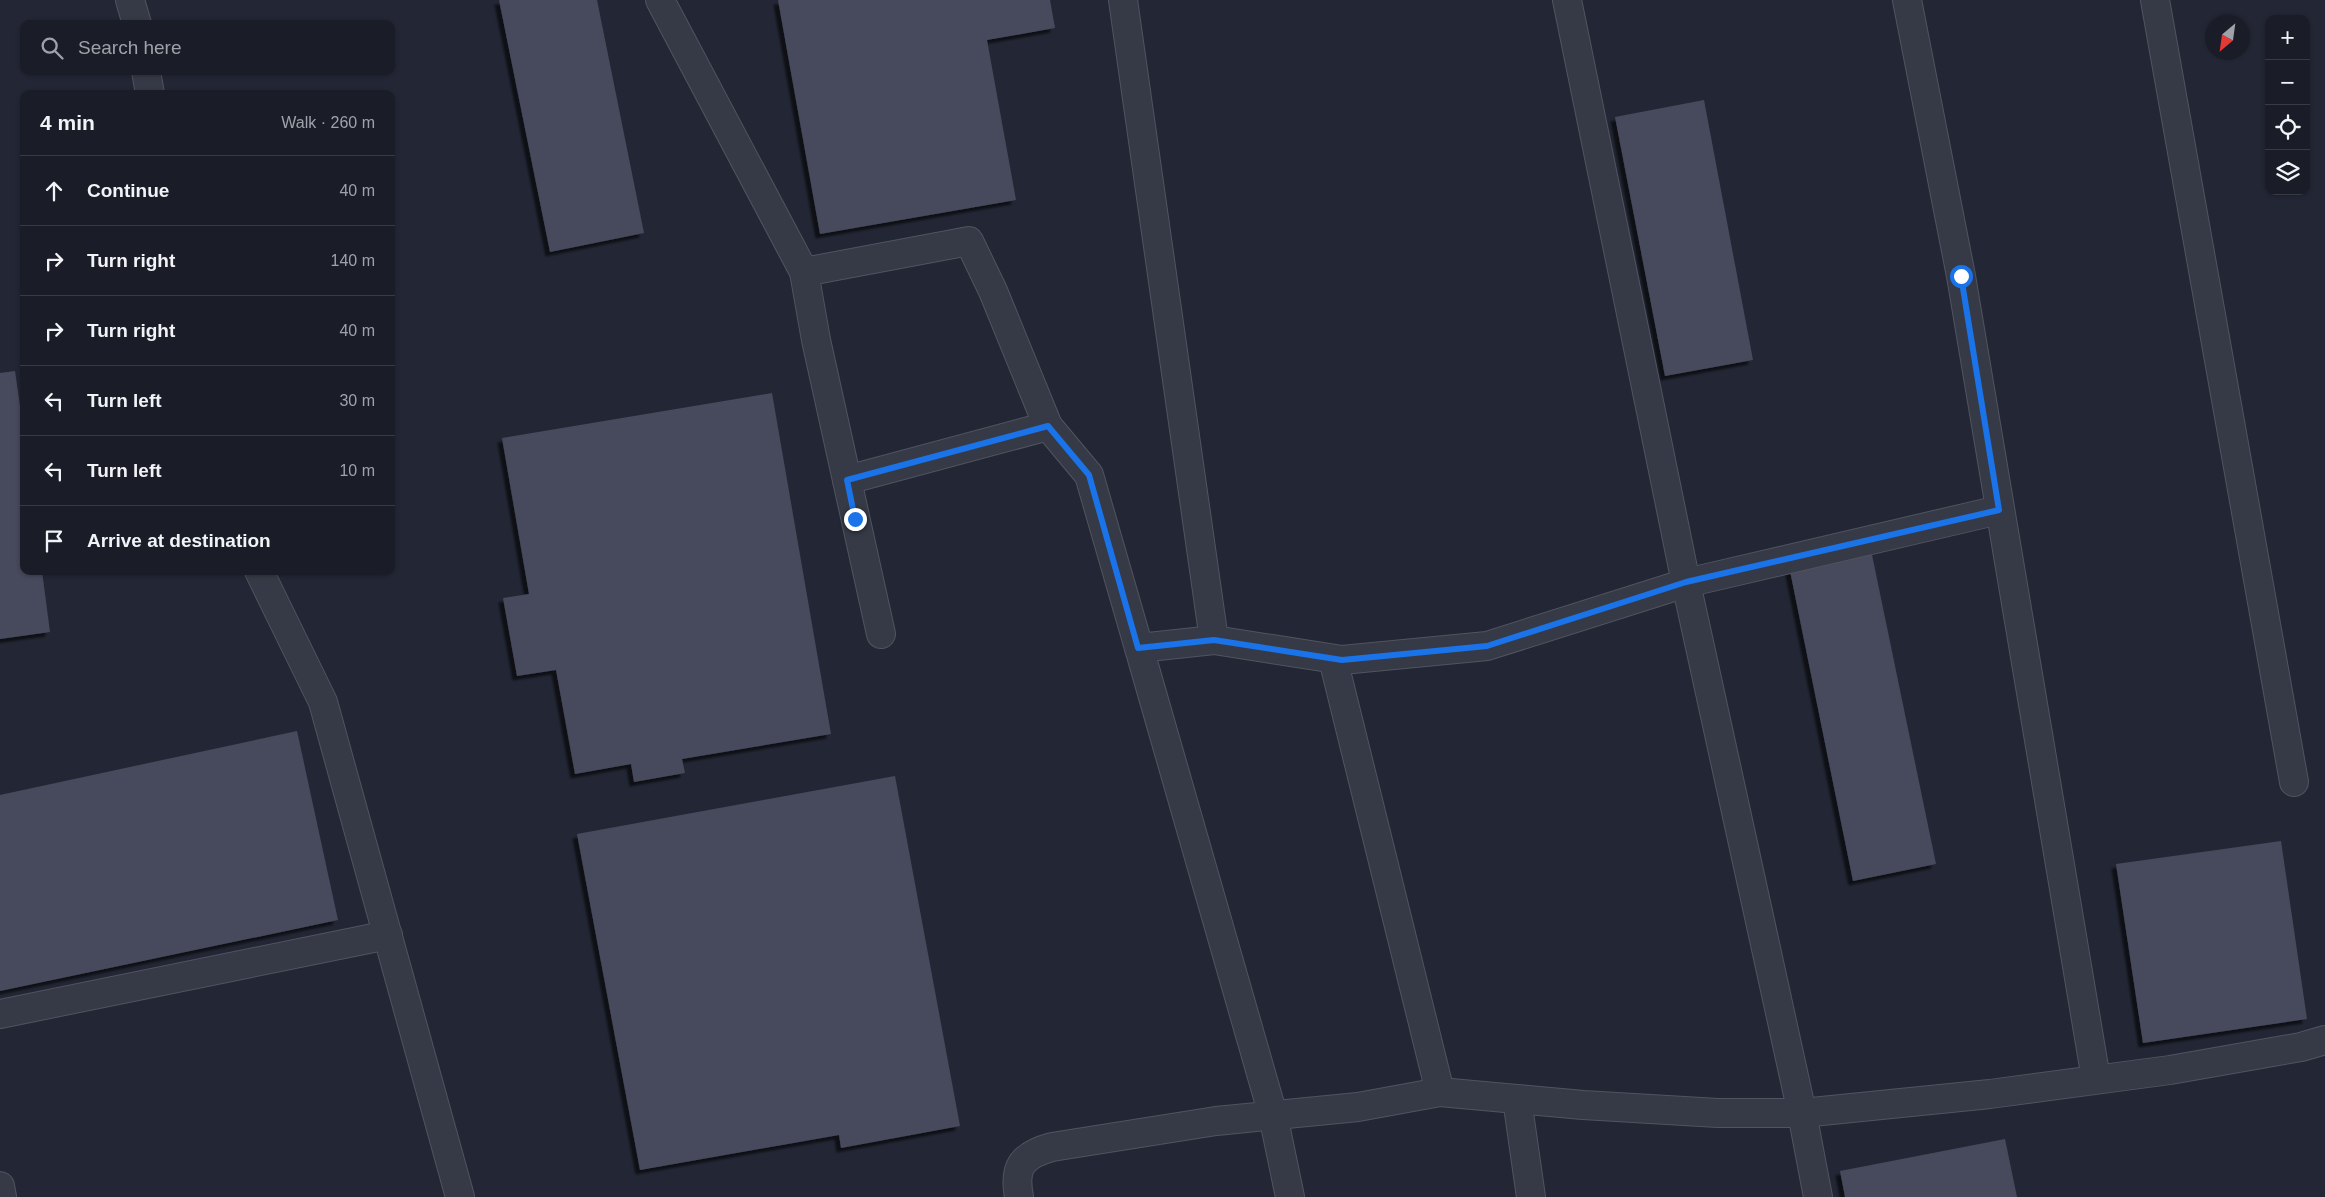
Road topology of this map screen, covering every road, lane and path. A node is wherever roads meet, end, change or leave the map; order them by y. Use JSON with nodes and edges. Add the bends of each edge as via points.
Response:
{"nodes":[{"id":1,"x":130,"y":0,"type":"edge"},
{"id":2,"x":660,"y":0,"type":"edge"},
{"id":3,"x":1123,"y":0,"type":"edge"},
{"id":4,"x":1567,"y":0,"type":"edge"},
{"id":5,"x":1907,"y":0,"type":"edge"},
{"id":6,"x":2155,"y":0,"type":"edge"},
{"id":7,"x":136,"y":20,"type":"edge"},
{"id":8,"x":147,"y":75,"type":"edge"},
{"id":9,"x":149,"y":90,"type":"edge"},
{"id":10,"x":804,"y":272,"type":"junction"},
{"id":11,"x":1048,"y":426,"type":"junction"},
{"id":12,"x":847,"y":480,"type":"junction"},
{"id":13,"x":1999,"y":510,"type":"junction"},
{"id":14,"x":261,"y":575,"type":"edge"},
{"id":15,"x":1686,"y":582,"type":"junction"},
{"id":16,"x":881,"y":634,"type":"dead end"},
{"id":17,"x":1214,"y":640,"type":"junction"},
{"id":18,"x":1138,"y":648,"type":"junction"},
{"id":19,"x":1332,"y":659,"type":"junction"},
{"id":20,"x":2294,"y":782,"type":"dead end"},
{"id":21,"x":388,"y":935,"type":"junction"},
{"id":22,"x":0,"y":1014,"type":"edge"},
{"id":23,"x":2325,"y":1040,"type":"edge"},
{"id":24,"x":2096,"y":1079,"type":"junction"},
{"id":25,"x":1440,"y":1092,"type":"junction"},
{"id":26,"x":1517,"y":1099,"type":"junction"},
{"id":27,"x":1802,"y":1112,"type":"junction"},
{"id":28,"x":1273,"y":1115,"type":"junction"},
{"id":29,"x":0,"y":1186,"type":"edge"},
{"id":30,"x":2,"y":1197,"type":"edge"},
{"id":31,"x":460,"y":1197,"type":"edge"},
{"id":32,"x":1019,"y":1197,"type":"edge"},
{"id":33,"x":1290,"y":1197,"type":"edge"},
{"id":34,"x":1531,"y":1197,"type":"edge"},
{"id":35,"x":1818,"y":1197,"type":"edge"}],
"edges":[{"from":1,"to":7,"type":"lane"},
{"from":2,"to":10,"type":"lane"},
{"from":3,"to":17,"type":"lane"},
{"from":4,"to":15,"type":"lane"},
{"from":5,"to":13,"type":"lane","via":[[1961,276]]},
{"from":6,"to":20,"type":"lane"},
{"from":8,"to":9,"type":"lane"},
{"from":10,"to":11,"type":"lane","via":[[969,241]]},
{"from":10,"to":12,"type":"lane"},
{"from":11,"to":12,"type":"lane"},
{"from":11,"to":18,"type":"lane","via":[[1089,475]]},
{"from":12,"to":16,"type":"lane"},
{"from":13,"to":15,"type":"lane"},
{"from":13,"to":24,"type":"lane"},
{"from":14,"to":21,"type":"lane","via":[[324,702]]},
{"from":15,"to":19,"type":"lane","via":[[1487,646]]},
{"from":15,"to":27,"type":"lane"},
{"from":17,"to":18,"type":"lane"},
{"from":17,"to":19,"type":"lane"},
{"from":18,"to":28,"type":"lane"},
{"from":19,"to":25,"type":"lane"},
{"from":21,"to":22,"type":"lane"},
{"from":21,"to":31,"type":"lane"},
{"from":23,"to":24,"type":"lane","via":[[2302,1048]]},
{"from":24,"to":27,"type":"lane","via":[[1990,1094]]},
{"from":25,"to":26,"type":"lane"},
{"from":25,"to":28,"type":"lane","via":[[1358,1107]]},
{"from":26,"to":27,"type":"lane","via":[[1718,1113]]},
{"from":26,"to":34,"type":"lane"},
{"from":27,"to":35,"type":"lane"},
{"from":28,"to":32,"type":"lane","via":[[1216,1120],[1035,1152],[1018,1169]]},
{"from":28,"to":33,"type":"lane"},
{"from":29,"to":30,"type":"lane"}]}
